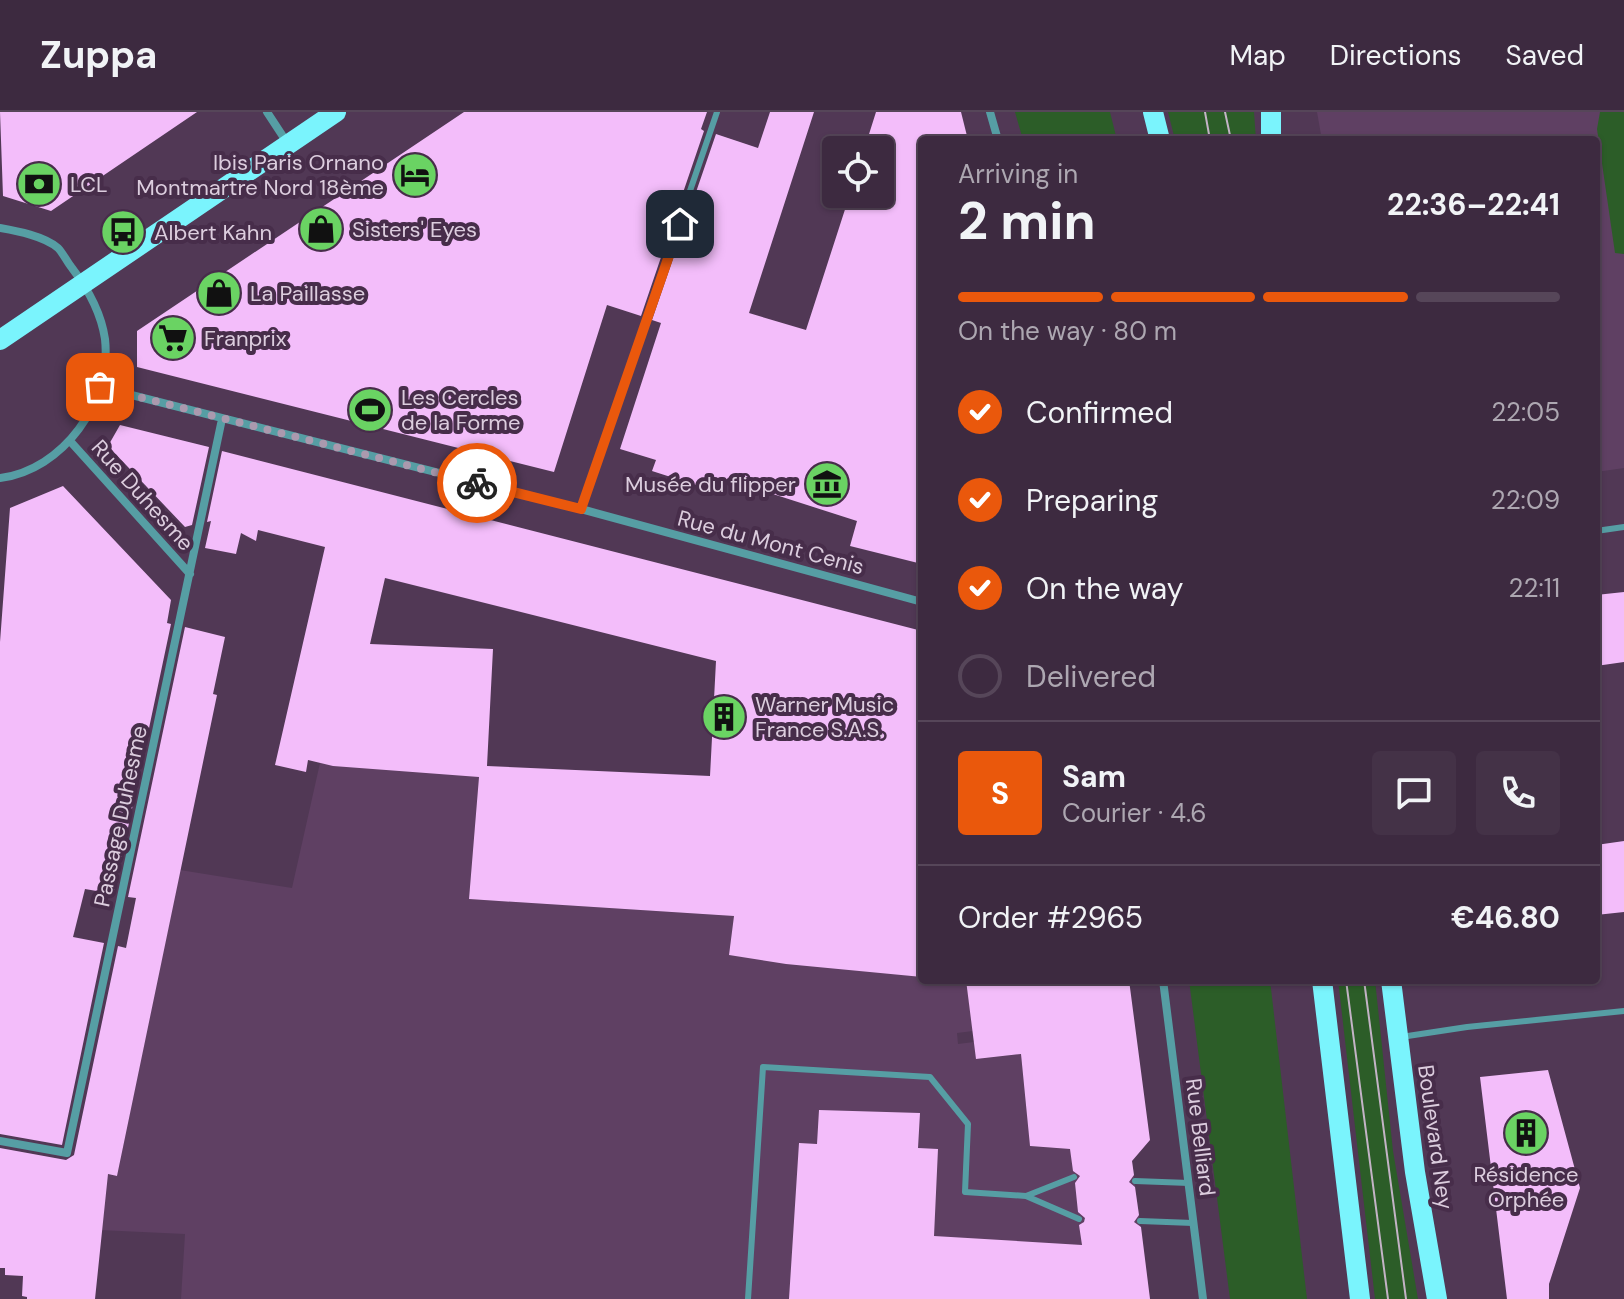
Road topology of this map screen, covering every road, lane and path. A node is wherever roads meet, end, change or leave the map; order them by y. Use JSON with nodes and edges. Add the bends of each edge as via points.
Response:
{"nodes":[{"id":1,"x":267,"y":112,"type":"edge"},
{"id":2,"x":336,"y":112,"type":"edge"},
{"id":3,"x":717,"y":112,"type":"edge"},
{"id":4,"x":990,"y":112,"type":"edge"},
{"id":5,"x":1153,"y":112,"type":"edge"},
{"id":6,"x":1271,"y":112,"type":"edge"},
{"id":7,"x":997,"y":136,"type":"edge"},
{"id":8,"x":1159,"y":136,"type":"edge"},
{"id":9,"x":1271,"y":136,"type":"edge"},
{"id":10,"x":288,"y":145,"type":"junction"},
{"id":11,"x":0,"y":228,"type":"edge"},
{"id":12,"x":84,"y":284,"type":"junction"},
{"id":13,"x":0,"y":340,"type":"edge"},
{"id":14,"x":100,"y":387,"type":"junction"},
{"id":15,"x":222,"y":419,"type":"junction"},
{"id":16,"x":70,"y":441,"type":"junction"},
{"id":17,"x":0,"y":478,"type":"edge"},
{"id":18,"x":581,"y":509,"type":"junction"},
{"id":19,"x":1624,"y":527,"type":"edge"},
{"id":20,"x":1600,"y":530,"type":"edge"},
{"id":21,"x":190,"y":574,"type":"junction"},
{"id":22,"x":918,"y":601,"type":"edge"},
{"id":23,"x":1164,"y":984,"type":"edge"},
{"id":24,"x":1322,"y":984,"type":"edge"},
{"id":25,"x":1391,"y":984,"type":"edge"},
{"id":26,"x":1624,"y":1011,"type":"edge"},
{"id":27,"x":1398,"y":1037,"type":"junction"},
{"id":28,"x":0,"y":1141,"type":"edge"},
{"id":29,"x":1074,"y":1177,"type":"dead end"},
{"id":30,"x":1135,"y":1181,"type":"dead end"},
{"id":31,"x":1189,"y":1183,"type":"junction"},
{"id":32,"x":1026,"y":1196,"type":"junction"},
{"id":33,"x":1079,"y":1219,"type":"dead end"},
{"id":34,"x":1140,"y":1221,"type":"dead end"},
{"id":35,"x":1193,"y":1223,"type":"junction"},
{"id":36,"x":748,"y":1299,"type":"edge"},
{"id":37,"x":1203,"y":1299,"type":"edge"},
{"id":38,"x":1360,"y":1299,"type":"edge"},
{"id":39,"x":1437,"y":1299,"type":"edge"}],
"edges":[{"from":1,"to":10,"type":"street"},
{"from":2,"to":10,"type":"main road"},
{"from":3,"to":18,"type":"lane"},
{"from":4,"to":7,"type":"street"},
{"from":5,"to":8,"type":"main road"},
{"from":6,"to":9,"type":"main road"},
{"from":10,"to":12,"type":"main road"},
{"from":11,"to":12,"type":"street","via":[[57,247]]},
{"from":12,"to":13,"type":"main road"},
{"from":12,"to":14,"type":"street","via":[[97,308],[105,342]]},
{"from":14,"to":15,"type":"street","name":"Rue du Mont Cenis"},
{"from":14,"to":16,"type":"street"},
{"from":15,"to":18,"type":"street","name":"Rue du Mont Cenis"},
{"from":15,"to":21,"type":"street","name":"Passage Duhesme"},
{"from":16,"to":17,"type":"street","via":[[30,469]]},
{"from":16,"to":21,"type":"street","name":"Rue Duhesme"},
{"from":18,"to":22,"type":"street","name":"Rue du Mont Cenis"},
{"from":19,"to":20,"type":"lane"},
{"from":21,"to":28,"type":"street","name":"Passage Duhesme","via":[[67,1153]]},
{"from":23,"to":31,"type":"street","name":"Rue Belliard"},
{"from":24,"to":38,"type":"main road"},
{"from":25,"to":27,"type":"main road","name":"Boulevard Ney"},
{"from":26,"to":27,"type":"lane"},
{"from":27,"to":39,"type":"main road","name":"Boulevard Ney"},
{"from":29,"to":32,"type":"lane"},
{"from":30,"to":31,"type":"lane"},
{"from":31,"to":35,"type":"street","name":"Rue Belliard"},
{"from":32,"to":33,"type":"lane"},
{"from":32,"to":36,"type":"lane","via":[[965,1192],[968,1124],[930,1077],[763,1067]]},
{"from":34,"to":35,"type":"lane"},
{"from":35,"to":37,"type":"street","name":"Rue Belliard"}]}
